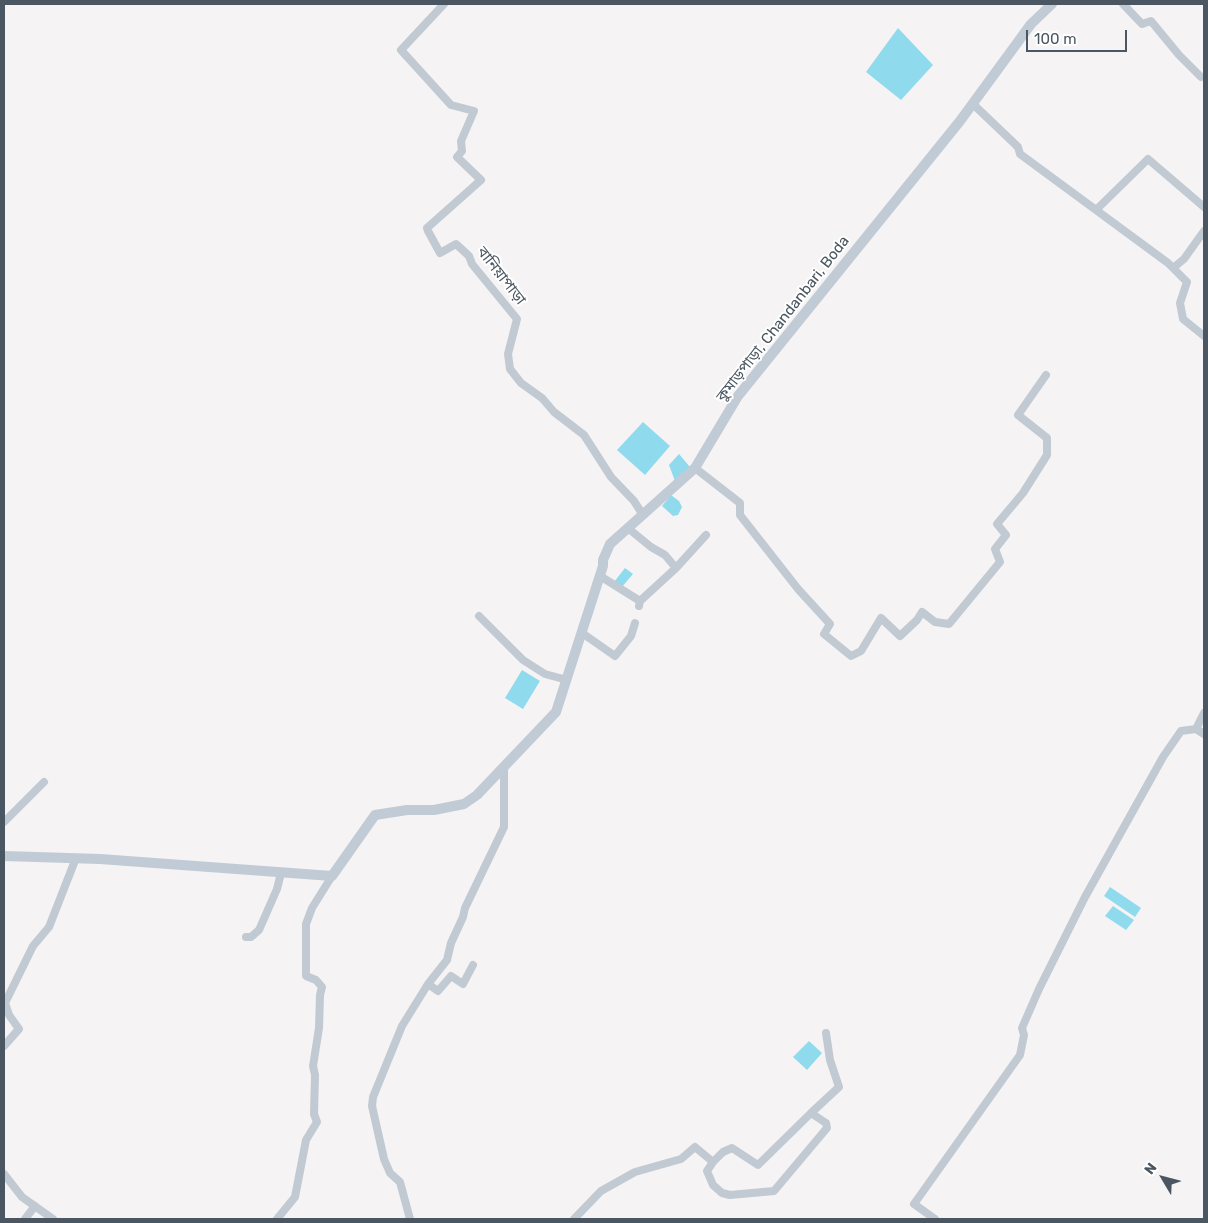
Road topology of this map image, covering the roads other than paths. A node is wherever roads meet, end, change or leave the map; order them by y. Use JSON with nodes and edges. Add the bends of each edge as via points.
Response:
{"nodes":[{"id":1,"x":444,"y":4,"type":"edge"},
{"id":2,"x":1052,"y":4,"type":"edge"},
{"id":3,"x":1123,"y":4,"type":"edge"},
{"id":4,"x":1201,"y":77,"type":"dead end"},
{"id":5,"x":973,"y":104,"type":"junction"},
{"id":6,"x":1204,"y":207,"type":"edge"},
{"id":7,"x":1096,"y":210,"type":"junction"},
{"id":8,"x":1204,"y":231,"type":"edge"},
{"id":9,"x":1172,"y":268,"type":"junction"},
{"id":10,"x":1204,"y":336,"type":"edge"},
{"id":11,"x":1046,"y":376,"type":"dead end"},
{"id":12,"x":696,"y":468,"type":"junction"},
{"id":13,"x":643,"y":515,"type":"junction"},
{"id":14,"x":628,"y":529,"type":"junction"},
{"id":15,"x":706,"y":535,"type":"dead end"},
{"id":16,"x":676,"y":568,"type":"junction"},
{"id":17,"x":600,"y":576,"type":"junction"},
{"id":18,"x":479,"y":616,"type":"dead end"},
{"id":19,"x":635,"y":623,"type":"dead end"},
{"id":20,"x":582,"y":633,"type":"junction"},
{"id":21,"x":567,"y":680,"type":"junction"},
{"id":22,"x":1204,"y":712,"type":"edge"},
{"id":23,"x":1196,"y":729,"type":"junction"},
{"id":24,"x":1204,"y":734,"type":"edge"},
{"id":25,"x":504,"y":769,"type":"junction"},
{"id":26,"x":44,"y":782,"type":"dead end"},
{"id":27,"x":4,"y":822,"type":"edge"},
{"id":28,"x":4,"y":856,"type":"edge"},
{"id":29,"x":76,"y":858,"type":"junction"},
{"id":30,"x":281,"y":872,"type":"junction"},
{"id":31,"x":332,"y":876,"type":"junction"},
{"id":32,"x":246,"y":937,"type":"dead end"},
{"id":33,"x":473,"y":965,"type":"dead end"},
{"id":34,"x":428,"y":984,"type":"junction"},
{"id":35,"x":826,"y":1033,"type":"dead end"},
{"id":36,"x":4,"y":1046,"type":"edge"},
{"id":37,"x":811,"y":1114,"type":"junction"},
{"id":38,"x":713,"y":1162,"type":"junction"},
{"id":39,"x":4,"y":1174,"type":"edge"},
{"id":40,"x":36,"y":1206,"type":"junction"},
{"id":41,"x":25,"y":1219,"type":"edge"},
{"id":42,"x":53,"y":1219,"type":"edge"},
{"id":43,"x":277,"y":1219,"type":"edge"},
{"id":44,"x":410,"y":1219,"type":"edge"},
{"id":45,"x":574,"y":1219,"type":"edge"},
{"id":46,"x":935,"y":1219,"type":"edge"}],
"edges":[{"from":1,"to":13,"type":"street","name":"বানিয়াপাড়া","via":[[401,50],[451,105],[474,112],[461,141],[462,151],[457,157],[481,180],[427,228],[428,231],[440,253],[456,244],[469,256],[517,319],[508,354],[510,369],[584,436],[611,477]]},
{"from":2,"to":5,"type":"street","name":"কুমাড়পাড়া, Chandanbari, Boda","via":[[1031,24]]},
{"from":3,"to":4,"type":"street","via":[[1142,24],[1150,21]]},
{"from":5,"to":7,"type":"street","via":[[1018,147],[1020,154]]},
{"from":5,"to":12,"type":"street","name":"কুমাড়পাড়া, Chandanbari, Boda","via":[[738,396]]},
{"from":6,"to":7,"type":"street","via":[[1148,159]]},
{"from":7,"to":9,"type":"street"},
{"from":8,"to":9,"type":"street","via":[[1184,259]]},
{"from":9,"to":10,"type":"street","via":[[1186,282],[1180,303],[1183,319]]},
{"from":11,"to":12,"type":"street","via":[[1018,416],[1047,438],[1047,455],[1023,494],[997,524],[1006,535],[995,549],[1000,562],[949,624],[935,622],[922,612],[900,636],[881,618],[861,650],[851,656],[824,634],[830,624],[740,515],[740,503]]},
{"from":12,"to":13,"type":"street","name":"কুমাড়পাড়া, Chandanbari, Boda"},
{"from":13,"to":14,"type":"street","name":"কুমাড়পাড়া, Chandanbari, Boda"},
{"from":14,"to":16,"type":"street","via":[[665,555]]},
{"from":14,"to":17,"type":"street","name":"কুমাড়পাড়া, Chandanbari, Boda","via":[[610,544],[602,560]]},
{"from":15,"to":16,"type":"street"},
{"from":16,"to":17,"type":"street","via":[[639,604]]},
{"from":17,"to":20,"type":"street","name":"কুমাড়পাড়া, Chandanbari, Boda"},
{"from":18,"to":21,"type":"street","via":[[523,660],[546,674]]},
{"from":19,"to":20,"type":"street","via":[[631,636],[615,656]]},
{"from":20,"to":21,"type":"street","name":"কুমাড়পাড়া, Chandanbari, Boda"},
{"from":21,"to":25,"type":"street","name":"কুমাড়পাড়া, Chandanbari, Boda","via":[[556,712]]},
{"from":22,"to":23,"type":"street"},
{"from":23,"to":24,"type":"street"},
{"from":23,"to":46,"type":"street","via":[[1181,731],[1163,757],[1085,897],[1022,1028],[1024,1035],[1020,1054],[914,1204]]},
{"from":25,"to":31,"type":"street","name":"কুমাড়পাড়া, Chandanbari, Boda","via":[[464,804],[374,815]]},
{"from":25,"to":34,"type":"street","via":[[504,827],[469,899],[447,960]]},
{"from":26,"to":27,"type":"street"},
{"from":28,"to":29,"type":"street"},
{"from":29,"to":30,"type":"street"},
{"from":29,"to":36,"type":"street","via":[[49,927],[34,946],[5,1003],[9,1015],[20,1029]]},
{"from":30,"to":31,"type":"street"},
{"from":30,"to":32,"type":"street","via":[[260,930]]},
{"from":31,"to":43,"type":"street","via":[[306,924],[306,976],[322,987],[313,1066],[317,1122],[306,1140],[295,1197]]},
{"from":33,"to":34,"type":"street","via":[[463,984],[451,976],[438,991]]},
{"from":34,"to":44,"type":"street","via":[[402,1026],[372,1106],[384,1159],[390,1173],[400,1182]]},
{"from":35,"to":37,"type":"street","via":[[839,1087]]},
{"from":37,"to":38,"type":"street","via":[[758,1165],[732,1148]]},
{"from":37,"to":38,"type":"street","via":[[826,1123],[827,1128],[774,1191],[722,1193],[706,1171]]},
{"from":38,"to":45,"type":"street","via":[[695,1146],[682,1159],[635,1172],[602,1191]]},
{"from":39,"to":40,"type":"street","via":[[22,1197]]},
{"from":40,"to":41,"type":"street"},
{"from":40,"to":42,"type":"street"}]}
